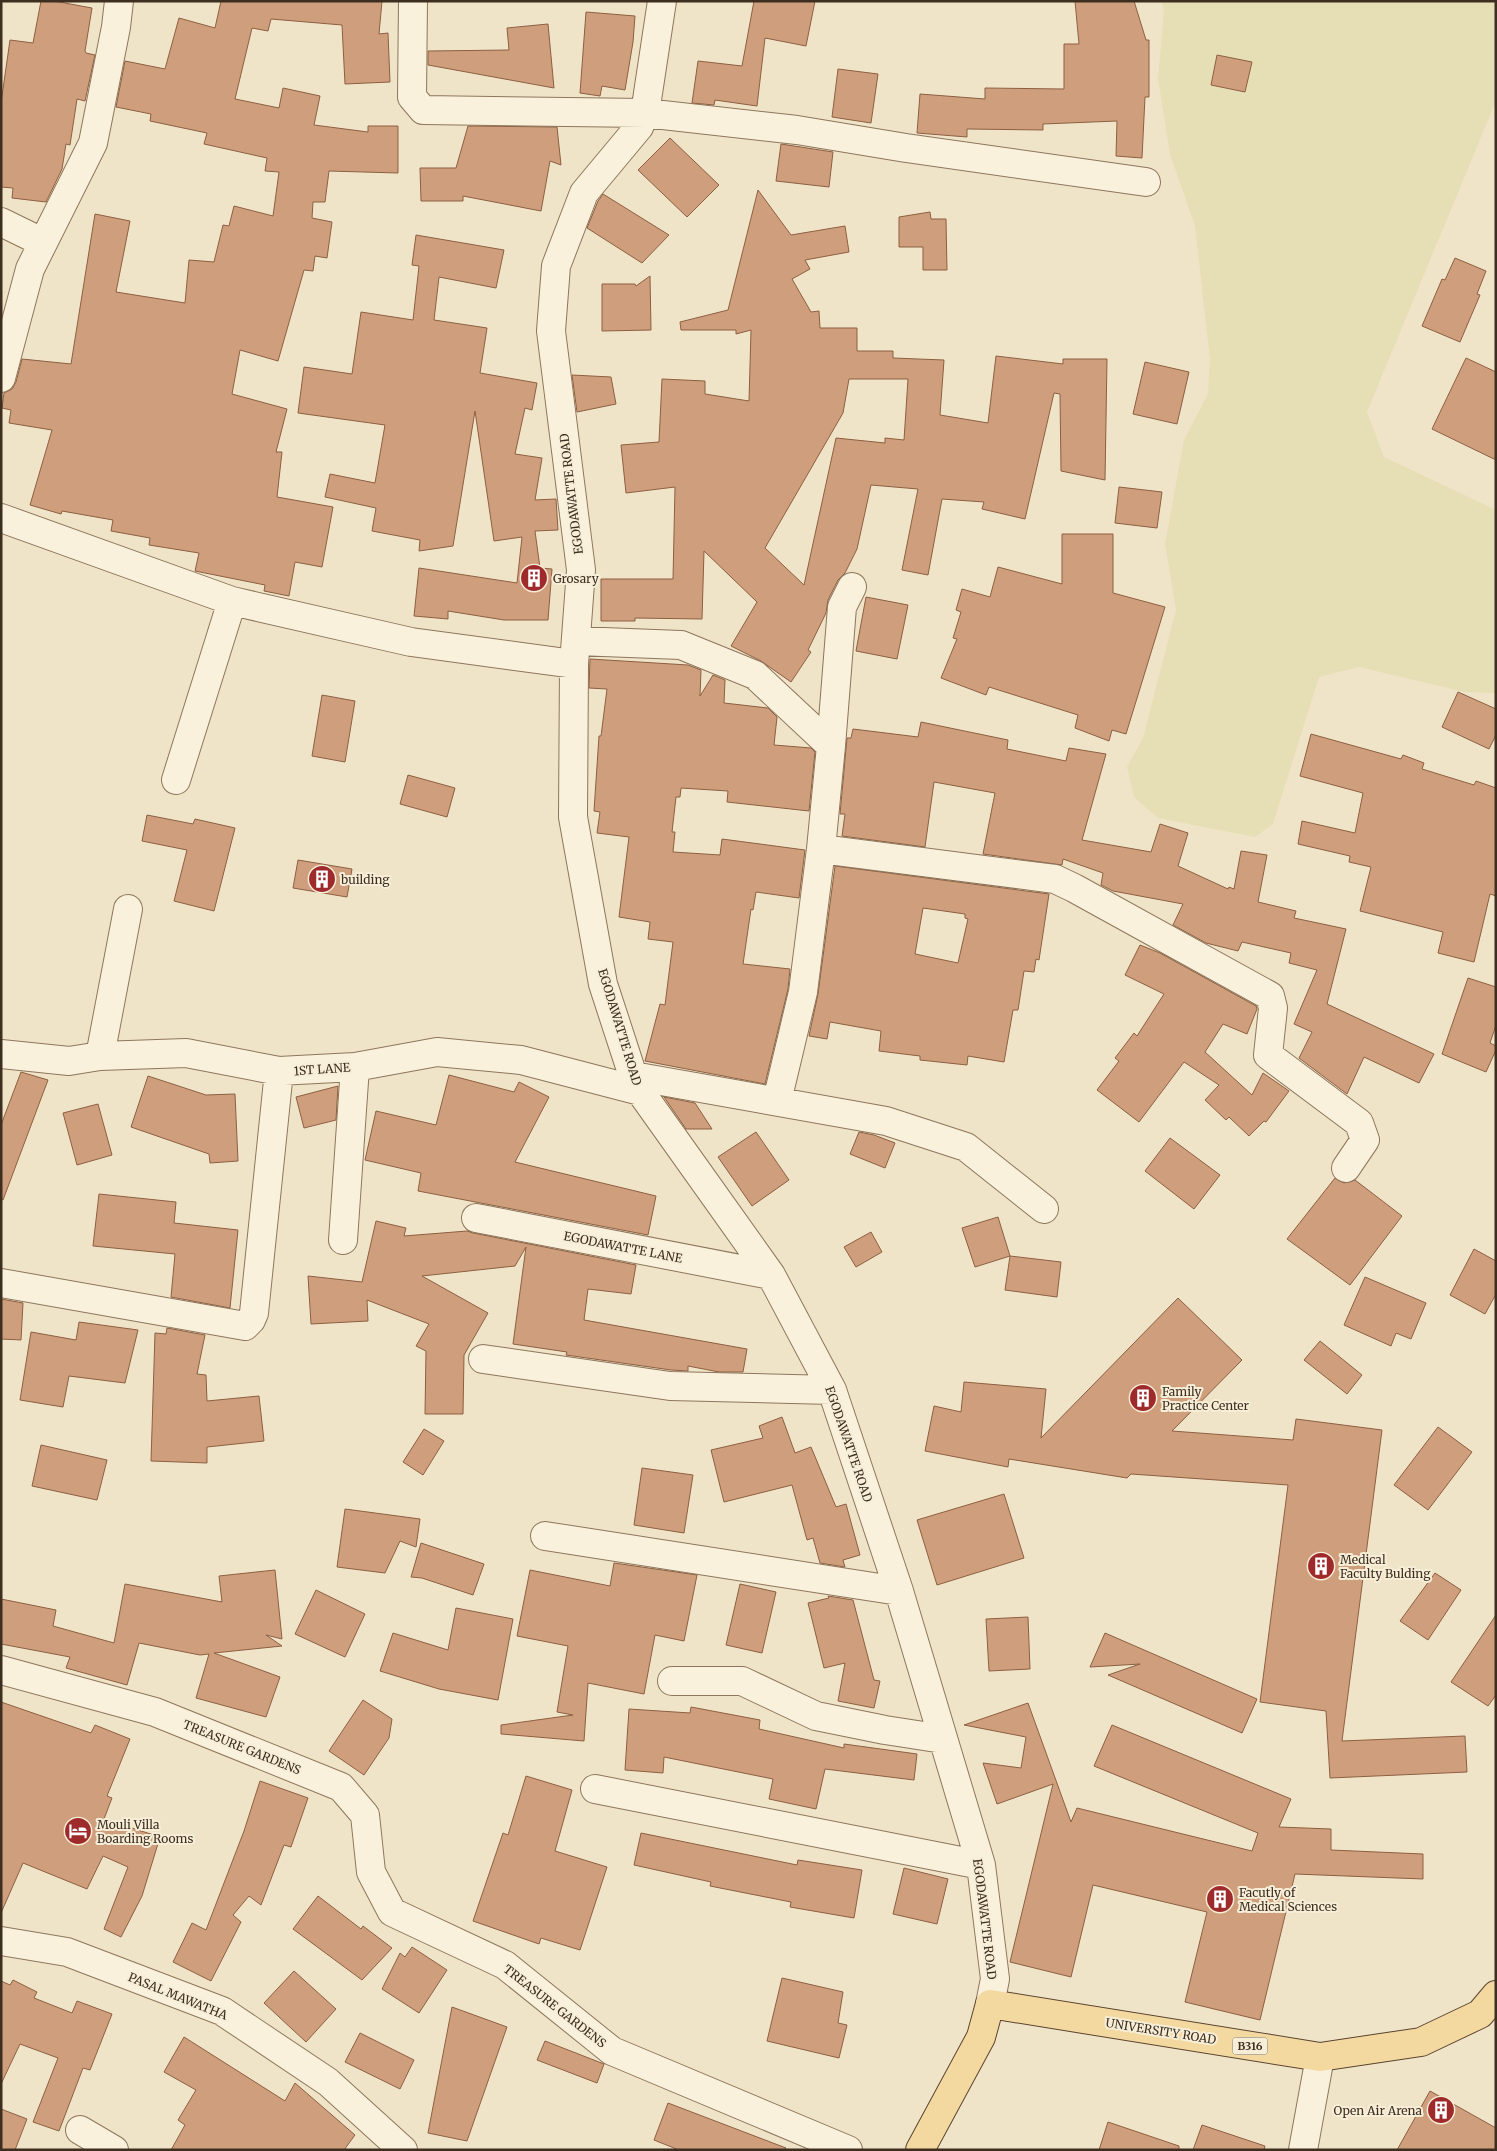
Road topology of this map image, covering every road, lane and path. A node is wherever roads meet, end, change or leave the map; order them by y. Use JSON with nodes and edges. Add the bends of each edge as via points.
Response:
{"nodes":[{"id":1,"x":119,"y":1,"type":"edge"},
{"id":2,"x":413,"y":1,"type":"edge"},
{"id":3,"x":662,"y":1,"type":"edge"},
{"id":4,"x":645,"y":113,"type":"junction"},
{"id":5,"x":1146,"y":182,"type":"dead end"},
{"id":6,"x":1,"y":222,"type":"edge"},
{"id":7,"x":42,"y":242,"type":"junction"},
{"id":8,"x":1,"y":378,"type":"edge"},
{"id":9,"x":1,"y":518,"type":"edge"},
{"id":10,"x":852,"y":587,"type":"dead end"},
{"id":11,"x":232,"y":601,"type":"junction"},
{"id":12,"x":576,"y":652,"type":"junction"},
{"id":13,"x":831,"y":746,"type":"junction"},
{"id":14,"x":176,"y":780,"type":"dead end"},
{"id":15,"x":821,"y":849,"type":"junction"},
{"id":16,"x":128,"y":909,"type":"dead end"},
{"id":17,"x":1,"y":1054,"type":"edge"},
{"id":18,"x":100,"y":1056,"type":"junction"},
{"id":19,"x":355,"y":1067,"type":"junction"},
{"id":20,"x":280,"y":1071,"type":"junction"},
{"id":21,"x":636,"y":1083,"type":"junction"},
{"id":22,"x":777,"y":1101,"type":"junction"},
{"id":23,"x":1346,"y":1168,"type":"dead end"},
{"id":24,"x":1044,"y":1209,"type":"dead end"},
{"id":25,"x":476,"y":1218,"type":"dead end"},
{"id":26,"x":343,"y":1240,"type":"dead end"},
{"id":27,"x":771,"y":1276,"type":"junction"},
{"id":28,"x":1,"y":1283,"type":"edge"},
{"id":29,"x":483,"y":1359,"type":"dead end"},
{"id":30,"x":832,"y":1390,"type":"junction"},
{"id":31,"x":545,"y":1536,"type":"dead end"},
{"id":32,"x":899,"y":1591,"type":"junction"},
{"id":33,"x":1,"y":1670,"type":"edge"},
{"id":34,"x":672,"y":1680,"type":"dead end"},
{"id":35,"x":943,"y":1739,"type":"junction"},
{"id":36,"x":595,"y":1790,"type":"dead end"},
{"id":37,"x":981,"y":1865,"type":"junction"},
{"id":38,"x":1,"y":1941,"type":"edge"},
{"id":39,"x":1496,"y":1995,"type":"edge"},
{"id":40,"x":990,"y":2004,"type":"junction"},
{"id":41,"x":1320,"y":2057,"type":"junction"},
{"id":42,"x":80,"y":2130,"type":"dead end"},
{"id":43,"x":114,"y":2150,"type":"edge"},
{"id":44,"x":403,"y":2150,"type":"edge"},
{"id":45,"x":848,"y":2150,"type":"edge"},
{"id":46,"x":920,"y":2150,"type":"edge"},
{"id":47,"x":1303,"y":2150,"type":"edge"}],
"edges":[{"from":1,"to":7,"type":"street","via":[[93,143]]},
{"from":2,"to":4,"type":"street","via":[[412,97],[423,110]]},
{"from":3,"to":4,"type":"street","name":"EGODAWATTE ROAD"},
{"from":4,"to":5,"type":"street","via":[[797,130]]},
{"from":4,"to":12,"type":"street","name":"EGODAWATTE ROAD","via":[[639,127],[584,193],[556,266],[551,331],[581,570]]},
{"from":6,"to":7,"type":"street"},
{"from":7,"to":8,"type":"street","via":[[30,269]]},
{"from":9,"to":11,"type":"street"},
{"from":10,"to":13,"type":"street","via":[[842,607]]},
{"from":11,"to":12,"type":"street","via":[[411,642]]},
{"from":11,"to":14,"type":"street"},
{"from":12,"to":13,"type":"street","via":[[682,645],[755,675]]},
{"from":12,"to":21,"type":"street","name":"EGODAWATTE ROAD","via":[[573,817],[603,984]]},
{"from":13,"to":15,"type":"street"},
{"from":15,"to":22,"type":"street","via":[[803,992]]},
{"from":15,"to":23,"type":"street","via":[[1055,879],[1270,996],[1273,1008],[1268,1055],[1359,1123],[1365,1140]]},
{"from":16,"to":18,"type":"street"},
{"from":17,"to":18,"type":"street","name":"1ST LANE","via":[[68,1061]]},
{"from":18,"to":20,"type":"street","name":"1ST LANE","via":[[186,1053]]},
{"from":19,"to":20,"type":"street","name":"1ST LANE"},
{"from":19,"to":21,"type":"street","name":"1ST LANE","via":[[437,1052],[522,1060]]},
{"from":19,"to":26,"type":"street"},
{"from":20,"to":28,"type":"street","via":[[254,1313],[244,1326]]},
{"from":21,"to":22,"type":"street","name":"1ST LANE"},
{"from":21,"to":27,"type":"street","name":"EGODAWATTE ROAD"},
{"from":22,"to":24,"type":"street","name":"1ST LANE","via":[[886,1121],[966,1147]]},
{"from":25,"to":27,"type":"street","name":"EGODAWATTE LANE"},
{"from":27,"to":30,"type":"street","name":"EGODAWATTE ROAD"},
{"from":29,"to":30,"type":"street","via":[[670,1386]]},
{"from":30,"to":32,"type":"street","name":"EGODAWATTE ROAD"},
{"from":31,"to":32,"type":"street"},
{"from":32,"to":35,"type":"street","name":"EGODAWATTE ROAD"},
{"from":33,"to":45,"type":"street","name":"TREASURE GARDENS","via":[[155,1712],[341,1787],[365,1815],[371,1872],[392,1912],[505,1965],[612,2051]]},
{"from":34,"to":35,"type":"street","via":[[742,1681],[816,1716]]},
{"from":35,"to":37,"type":"street","name":"EGODAWATTE ROAD"},
{"from":36,"to":37,"type":"street"},
{"from":37,"to":40,"type":"street","name":"EGODAWATTE ROAD","via":[[994,1979]]},
{"from":38,"to":44,"type":"street","name":"PASAL MAWATHA","via":[[67,1952],[222,2011],[328,2082]]},
{"from":39,"to":41,"type":"main road","name":"UNIVERSITY ROAD","number":"B316","via":[[1480,2014],[1421,2042]]},
{"from":40,"to":41,"type":"main road","name":"UNIVERSITY ROAD","number":"B316"},
{"from":40,"to":46,"type":"main road","via":[[982,2037]]},
{"from":41,"to":47,"type":"street"},
{"from":42,"to":43,"type":"street"}]}
